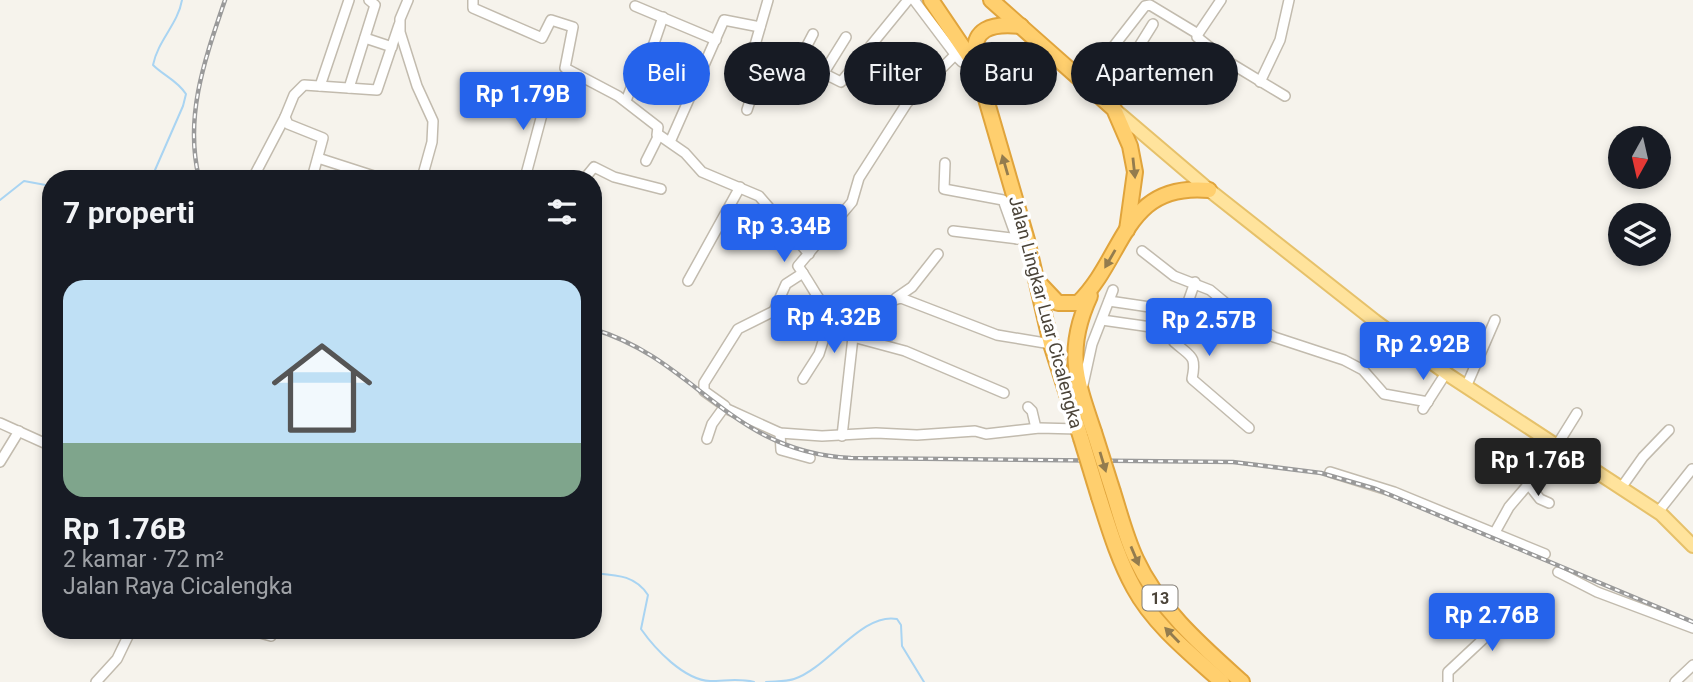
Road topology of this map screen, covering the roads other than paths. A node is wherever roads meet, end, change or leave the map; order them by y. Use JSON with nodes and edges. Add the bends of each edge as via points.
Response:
{"nodes":[{"id":1,"x":349,"y":0,"type":"edge"},
{"id":2,"x":369,"y":0,"type":"edge"},
{"id":3,"x":408,"y":0,"type":"edge"},
{"id":4,"x":472,"y":0,"type":"edge"},
{"id":5,"x":768,"y":0,"type":"edge"},
{"id":6,"x":908,"y":0,"type":"edge"},
{"id":7,"x":914,"y":0,"type":"edge"},
{"id":8,"x":931,"y":0,"type":"edge"},
{"id":9,"x":991,"y":0,"type":"edge"},
{"id":10,"x":1221,"y":0,"type":"edge"},
{"id":11,"x":1289,"y":0,"type":"edge"},
{"id":12,"x":1150,"y":2,"type":"edge"},
{"id":13,"x":635,"y":6,"type":"dead end"},
{"id":14,"x":663,"y":17,"type":"junction"},
{"id":15,"x":1153,"y":24,"type":"dead end"},
{"id":16,"x":399,"y":25,"type":"junction"},
{"id":17,"x":1021,"y":26,"type":"junction"},
{"id":18,"x":760,"y":27,"type":"junction"},
{"id":19,"x":813,"y":34,"type":"dead end"},
{"id":20,"x":1198,"y":34,"type":"junction"},
{"id":21,"x":846,"y":37,"type":"dead end"},
{"id":22,"x":365,"y":38,"type":"junction"},
{"id":23,"x":716,"y":40,"type":"junction"},
{"id":24,"x":654,"y":42,"type":"edge"},
{"id":25,"x":809,"y":42,"type":"edge"},
{"id":26,"x":977,"y":42,"type":"edge"},
{"id":27,"x":1117,"y":42,"type":"edge"},
{"id":28,"x":1143,"y":42,"type":"edge"},
{"id":29,"x":960,"y":43,"type":"edge"},
{"id":30,"x":391,"y":47,"type":"junction"},
{"id":31,"x":956,"y":55,"type":"junction"},
{"id":32,"x":960,"y":60,"type":"edge"},
{"id":33,"x":830,"y":63,"type":"edge"},
{"id":34,"x":1071,"y":71,"type":"edge"},
{"id":35,"x":830,"y":78,"type":"edge"},
{"id":36,"x":1260,"y":82,"type":"junction"},
{"id":37,"x":320,"y":86,"type":"junction"},
{"id":38,"x":349,"y":89,"type":"junction"},
{"id":39,"x":548,"y":92,"type":"dead end"},
{"id":40,"x":1285,"y":96,"type":"dead end"},
{"id":41,"x":623,"y":99,"type":"edge"},
{"id":42,"x":631,"y":105,"type":"edge"},
{"id":43,"x":986,"y":105,"type":"edge"},
{"id":44,"x":1109,"y":105,"type":"joint"},
{"id":45,"x":747,"y":110,"type":"dead end"},
{"id":46,"x":285,"y":117,"type":"junction"},
{"id":47,"x":657,"y":135,"type":"junction"},
{"id":48,"x":670,"y":142,"type":"junction"},
{"id":49,"x":318,"y":158,"type":"junction"},
{"id":50,"x":646,"y":161,"type":"dead end"},
{"id":51,"x":945,"y":163,"type":"dead end"},
{"id":52,"x":347,"y":167,"type":"junction"},
{"id":53,"x":257,"y":170,"type":"edge"},
{"id":54,"x":314,"y":170,"type":"edge"},
{"id":55,"x":346,"y":170,"type":"edge"},
{"id":56,"x":356,"y":170,"type":"edge"},
{"id":57,"x":424,"y":170,"type":"edge"},
{"id":58,"x":527,"y":170,"type":"edge"},
{"id":59,"x":602,"y":171,"type":"edge"},
{"id":60,"x":740,"y":187,"type":"junction"},
{"id":61,"x":661,"y":189,"type":"dead end"},
{"id":62,"x":1209,"y":190,"type":"junction"},
{"id":63,"x":1127,"y":230,"type":"junction"},
{"id":64,"x":953,"y":231,"type":"dead end"},
{"id":65,"x":1022,"y":239,"type":"junction"},
{"id":66,"x":1143,"y":251,"type":"dead end"},
{"id":67,"x":809,"y":254,"type":"junction"},
{"id":68,"x":938,"y":254,"type":"dead end"},
{"id":69,"x":803,"y":272,"type":"junction"},
{"id":70,"x":1036,"y":278,"type":"junction"},
{"id":71,"x":688,"y":281,"type":"dead end"},
{"id":72,"x":1195,"y":282,"type":"junction"},
{"id":73,"x":1093,"y":288,"type":"junction"},
{"id":74,"x":1113,"y":290,"type":"dead end"},
{"id":75,"x":896,"y":298,"type":"junction"},
{"id":76,"x":1109,"y":301,"type":"junction"},
{"id":77,"x":832,"y":313,"type":"junction"},
{"id":78,"x":854,"y":316,"type":"junction"},
{"id":79,"x":1101,"y":320,"type":"junction"},
{"id":80,"x":1495,"y":320,"type":"dead end"},
{"id":81,"x":853,"y":337,"type":"junction"},
{"id":82,"x":1051,"y":344,"type":"junction"},
{"id":83,"x":1446,"y":373,"type":"junction"},
{"id":84,"x":803,"y":379,"type":"dead end"},
{"id":85,"x":1466,"y":387,"type":"junction"},
{"id":86,"x":1004,"y":393,"type":"dead end"},
{"id":87,"x":1081,"y":394,"type":"junction"},
{"id":88,"x":1028,"y":407,"type":"dead end"},
{"id":89,"x":725,"y":408,"type":"junction"},
{"id":90,"x":1577,"y":413,"type":"dead end"},
{"id":91,"x":0,"y":423,"type":"edge"},
{"id":92,"x":1036,"y":428,"type":"junction"},
{"id":93,"x":1248,"y":428,"type":"dead end"},
{"id":94,"x":1669,"y":430,"type":"dead end"},
{"id":95,"x":19,"y":431,"type":"junction"},
{"id":96,"x":780,"y":433,"type":"junction"},
{"id":97,"x":1084,"y":433,"type":"junction"},
{"id":98,"x":842,"y":436,"type":"junction"},
{"id":99,"x":707,"y":439,"type":"dead end"},
{"id":100,"x":42,"y":442,"type":"edge"},
{"id":101,"x":1556,"y":446,"type":"junction"},
{"id":102,"x":810,"y":458,"type":"dead end"},
{"id":103,"x":0,"y":462,"type":"edge"},
{"id":104,"x":1692,"y":469,"type":"edge"},
{"id":105,"x":1331,"y":472,"type":"dead end"},
{"id":106,"x":1529,"y":485,"type":"junction"},
{"id":107,"x":1621,"y":488,"type":"junction"},
{"id":108,"x":1106,"y":494,"type":"junction"},
{"id":109,"x":1549,"y":503,"type":"dead end"},
{"id":110,"x":1658,"y":512,"type":"junction"},
{"id":111,"x":1494,"y":534,"type":"junction"},
{"id":112,"x":1693,"y":546,"type":"edge"},
{"id":113,"x":1545,"y":554,"type":"dead end"},
{"id":114,"x":1558,"y":572,"type":"dead end"},
{"id":115,"x":1510,"y":614,"type":"dead end"},
{"id":116,"x":1693,"y":628,"type":"edge"},
{"id":117,"x":127,"y":639,"type":"edge"},
{"id":118,"x":1693,"y":665,"type":"edge"},
{"id":119,"x":1448,"y":677,"type":"edge"},
{"id":120,"x":96,"y":682,"type":"edge"},
{"id":121,"x":1222,"y":682,"type":"edge"},
{"id":122,"x":1242,"y":682,"type":"edge"},
{"id":123,"x":1439,"y":682,"type":"edge"},
{"id":124,"x":1675,"y":682,"type":"edge"}],
"edges":[{"from":1,"to":37,"type":"street"},
{"from":2,"to":22,"type":"street","via":[[376,5]]},
{"from":3,"to":16,"type":"street"},
{"from":4,"to":41,"type":"street","via":[[473,8],[542,38],[551,20],[573,27],[565,68]]},
{"from":5,"to":18,"type":"street"},
{"from":6,"to":35,"type":"street","via":[[843,80]]},
{"from":7,"to":31,"type":"street"},
{"from":8,"to":29,"type":"highway","name":"Jalan Lingkar Luar Cicalengka","number":"13"},
{"from":9,"to":17,"type":"highway","number":"13"},
{"from":10,"to":20,"type":"street"},
{"from":11,"to":36,"type":"street","via":[[1280,40]]},
{"from":12,"to":20,"type":"street"},
{"from":12,"to":27,"type":"street"},
{"from":13,"to":14,"type":"street"},
{"from":14,"to":23,"type":"street"},
{"from":14,"to":24,"type":"street"},
{"from":15,"to":28,"type":"street"},
{"from":16,"to":30,"type":"street"},
{"from":16,"to":57,"type":"street","via":[[433,121]]},
{"from":17,"to":26,"type":"highway","via":[[992,26]]},
{"from":17,"to":34,"type":"highway","number":"13"},
{"from":18,"to":23,"type":"street","via":[[725,20]]},
{"from":18,"to":45,"type":"street","via":[[751,64],[755,86]]},
{"from":19,"to":25,"type":"street"},
{"from":20,"to":36,"type":"street","via":[[1206,45]]},
{"from":21,"to":33,"type":"street"},
{"from":22,"to":30,"type":"street"},
{"from":22,"to":38,"type":"street"},
{"from":23,"to":48,"type":"street"},
{"from":30,"to":38,"type":"street","via":[[379,88]]},
{"from":31,"to":32,"type":"street"},
{"from":31,"to":67,"type":"street","via":[[907,103],[859,178],[852,202]]},
{"from":36,"to":40,"type":"street"},
{"from":37,"to":38,"type":"street"},
{"from":37,"to":46,"type":"street","via":[[302,86]]},
{"from":39,"to":58,"type":"street"},
{"from":42,"to":47,"type":"street","via":[[658,127]]},
{"from":65,"to":43,"type":"highway","name":"Jalan Lingkar Luar Cicalengka","number":"13","one_way":true},
{"from":44,"to":62,"type":"main road"},
{"from":44,"to":63,"type":"highway","number":"13","one_way":true,"via":[[1130,146],[1135,172]]},
{"from":46,"to":49,"type":"street","via":[[295,128],[321,135]]},
{"from":46,"to":53,"type":"street"},
{"from":47,"to":48,"type":"street"},
{"from":47,"to":50,"type":"street"},
{"from":48,"to":60,"type":"street","via":[[702,172]]},
{"from":49,"to":52,"type":"street"},
{"from":49,"to":54,"type":"street"},
{"from":51,"to":65,"type":"street","via":[[944,189],[1003,200]]},
{"from":52,"to":55,"type":"street"},
{"from":52,"to":56,"type":"street"},
{"from":59,"to":61,"type":"street"},
{"from":60,"to":67,"type":"street","via":[[759,196]]},
{"from":60,"to":71,"type":"street"},
{"from":62,"to":63,"type":"highway","via":[[1164,193],[1141,211]]},
{"from":62,"to":83,"type":"main road"},
{"from":63,"to":73,"type":"highway","number":"13","one_way":true},
{"from":64,"to":65,"type":"street"},
{"from":65,"to":70,"type":"highway","name":"Jalan Lingkar Luar Cicalengka","number":"13"},
{"from":66,"to":72,"type":"street","via":[[1172,275]]},
{"from":67,"to":69,"type":"street","via":[[798,264]]},
{"from":68,"to":75,"type":"street","via":[[912,287]]},
{"from":69,"to":77,"type":"street","via":[[822,306]]},
{"from":69,"to":89,"type":"street","via":[[786,284],[774,312],[738,329],[705,383],[704,391]]},
{"from":70,"to":73,"type":"highway","via":[[1058,303],[1078,303]]},
{"from":70,"to":82,"type":"highway","name":"Jalan Lingkar Luar Cicalengka","number":"13"},
{"from":72,"to":83,"type":"street","via":[[1274,337],[1361,369],[1384,394],[1425,405]]},
{"from":72,"to":93,"type":"street","via":[[1174,342],[1192,355],[1196,367],[1192,379]]},
{"from":73,"to":87,"type":"highway","name":"Jalan Lingkar Luar Cicalengka","number":"13","via":[[1074,343]]},
{"from":74,"to":76,"type":"street"},
{"from":75,"to":78,"type":"street"},
{"from":75,"to":82,"type":"street","via":[[997,335]]},
{"from":76,"to":79,"type":"street"},
{"from":76,"to":79,"type":"street","via":[[1171,307],[1165,329]]},
{"from":77,"to":78,"type":"street"},
{"from":77,"to":84,"type":"street","via":[[819,354]]},
{"from":78,"to":81,"type":"street"},
{"from":79,"to":87,"type":"street"},
{"from":80,"to":85,"type":"street"},
{"from":81,"to":86,"type":"street","via":[[905,351]]},
{"from":81,"to":98,"type":"street"},
{"from":82,"to":97,"type":"highway","name":"Jalan Lingkar Luar Cicalengka","number":"13"},
{"from":83,"to":85,"type":"main road"},
{"from":85,"to":101,"type":"main road"},
{"from":87,"to":97,"type":"highway","name":"Jalan Lingkar Luar Cicalengka","number":"13"},
{"from":88,"to":92,"type":"street"},
{"from":89,"to":96,"type":"street"},
{"from":89,"to":99,"type":"street"},
{"from":90,"to":101,"type":"street"},
{"from":91,"to":95,"type":"street"},
{"from":92,"to":97,"type":"street"},
{"from":92,"to":98,"type":"street","via":[[986,434]]},
{"from":94,"to":107,"type":"street"},
{"from":95,"to":100,"type":"street"},
{"from":95,"to":103,"type":"street"},
{"from":96,"to":98,"type":"street"},
{"from":96,"to":102,"type":"street","via":[[781,450]]},
{"from":97,"to":108,"type":"highway","name":"Jalan Lingkar Luar Cicalengka","number":"13","bridge":true},
{"from":101,"to":106,"type":"street"},
{"from":101,"to":107,"type":"main road"},
{"from":104,"to":110,"type":"street"},
{"from":105,"to":111,"type":"street","via":[[1394,492]]},
{"from":106,"to":109,"type":"street"},
{"from":106,"to":111,"type":"street"},
{"from":107,"to":110,"type":"main road"},
{"from":121,"to":108,"type":"highway","name":"Jalan Lingkar Luar Cicalengka","number":"13","one_way":true,"via":[[1165,628],[1134,589],[1114,542]]},
{"from":108,"to":122,"type":"highway","name":"Jalan Lingkar Luar Cicalengka","number":"13","one_way":true,"via":[[1150,586],[1179,622]]},
{"from":110,"to":112,"type":"main road"},
{"from":111,"to":113,"type":"street"},
{"from":114,"to":116,"type":"street","via":[[1597,592]]},
{"from":115,"to":119,"type":"street"},
{"from":117,"to":120,"type":"street","via":[[117,659]]},
{"from":118,"to":124,"type":"street"},
{"from":119,"to":123,"type":"street"}]}
